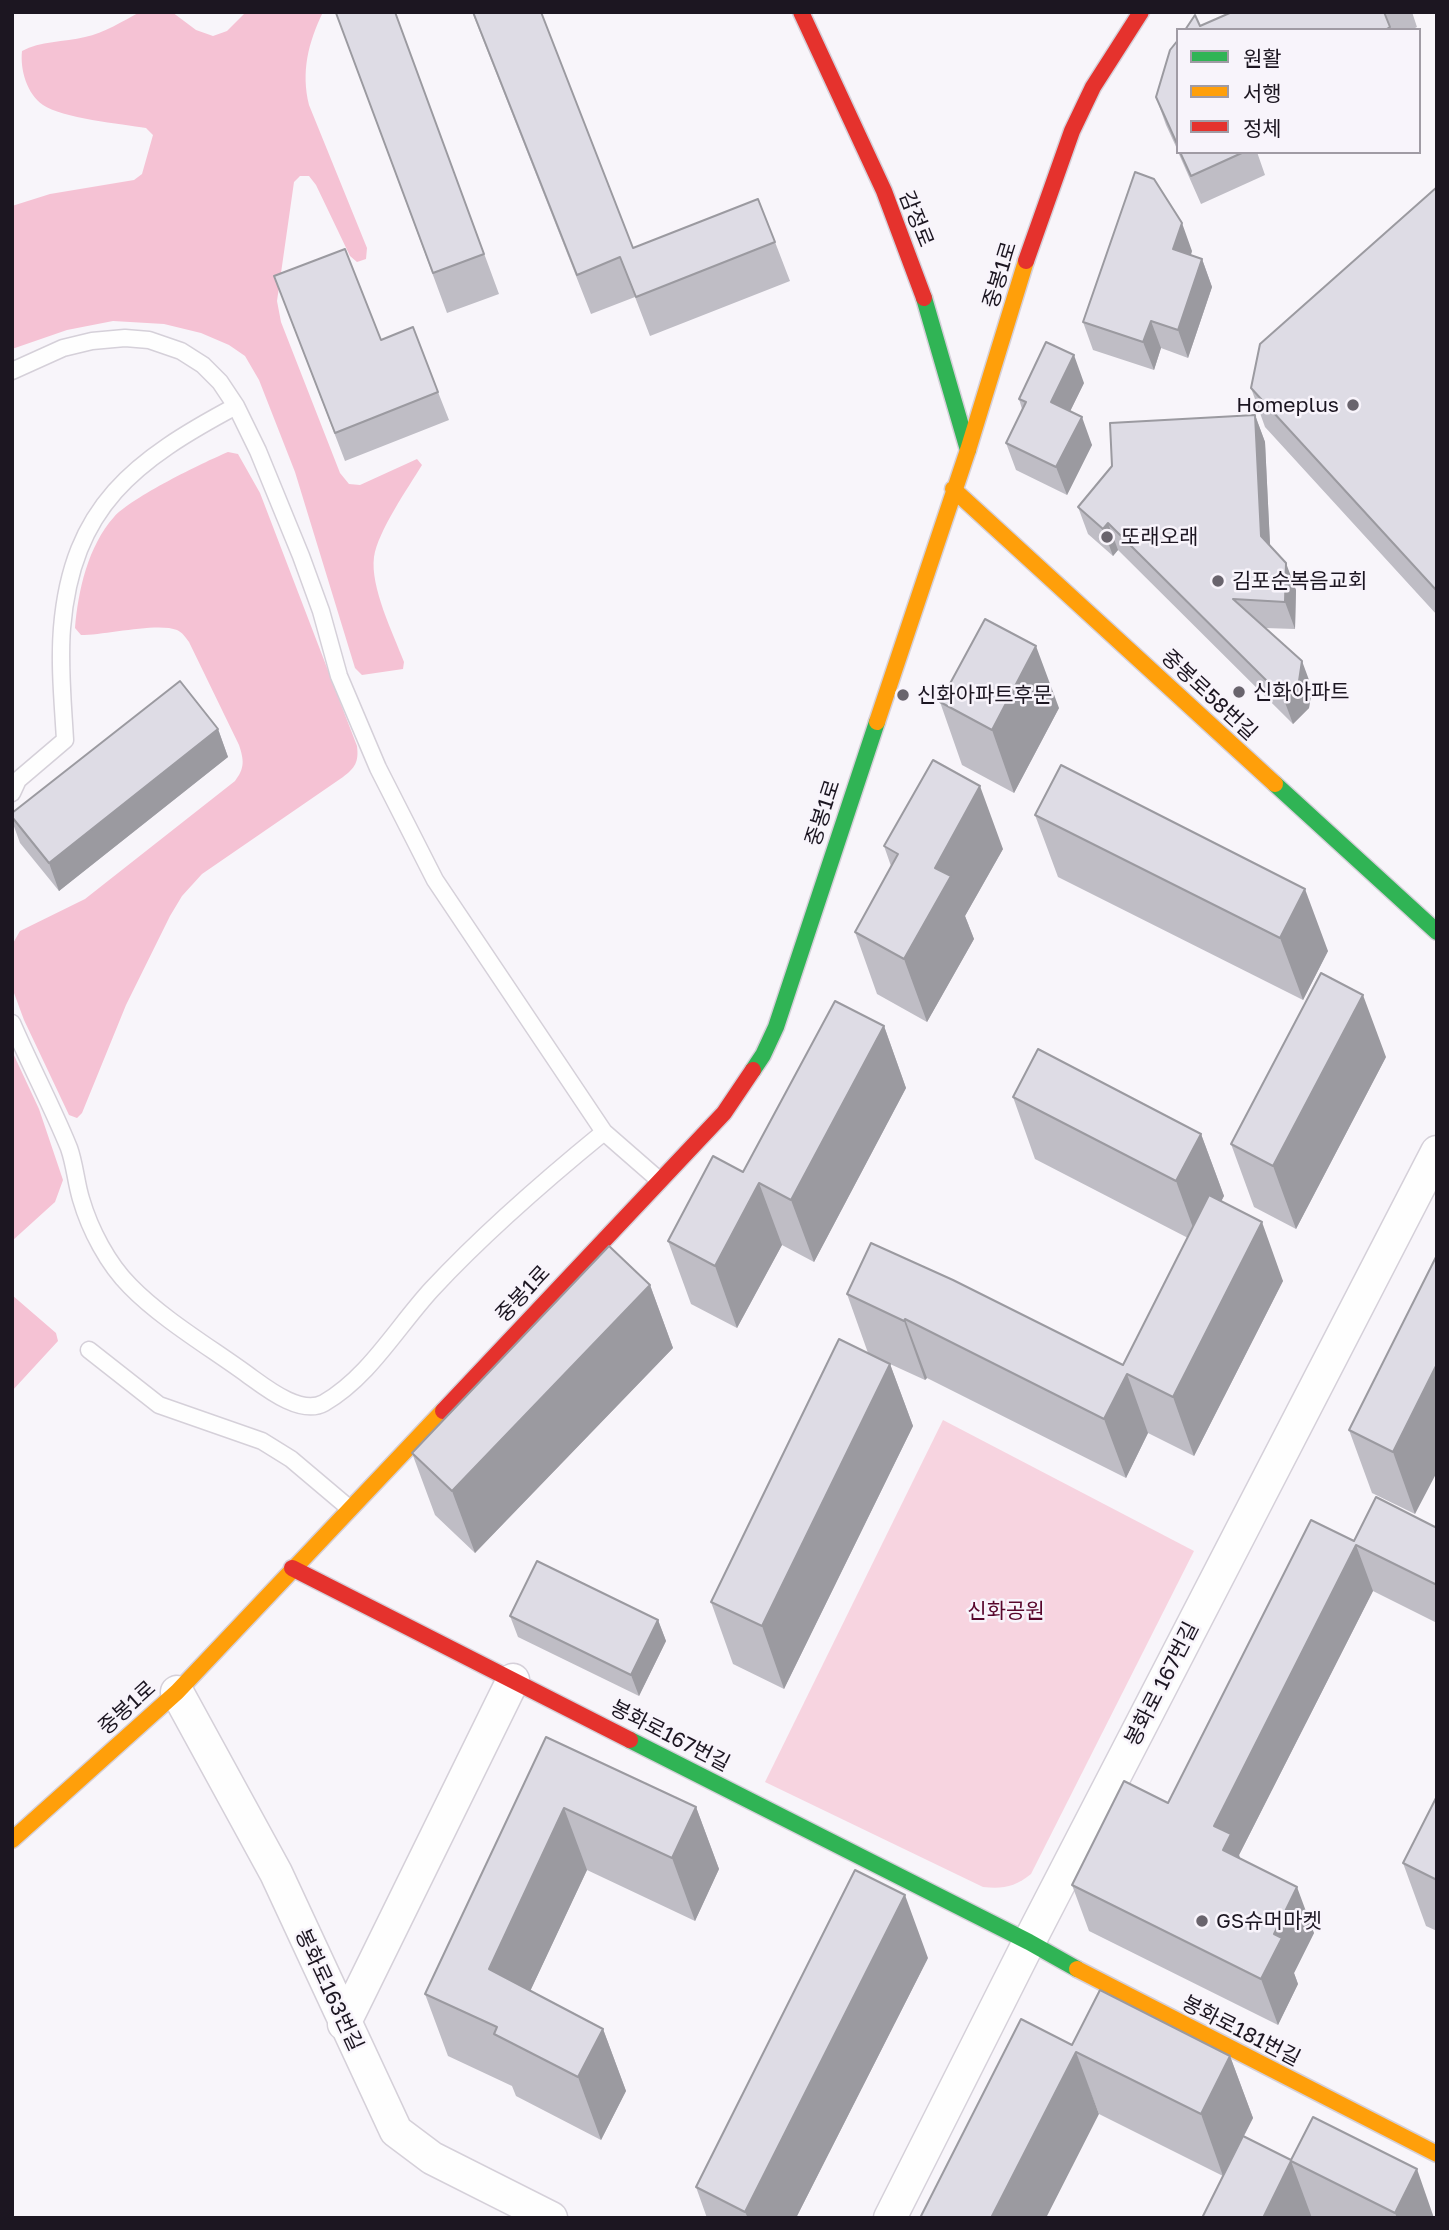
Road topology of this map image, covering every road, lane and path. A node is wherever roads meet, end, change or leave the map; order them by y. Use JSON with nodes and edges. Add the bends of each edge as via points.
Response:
{"nodes":[{"id":1,"x":801,"y":12,"type":"edge"},
{"id":2,"x":1141,"y":12,"type":"edge"},
{"id":3,"x":12,"y":371,"type":"edge"},
{"id":4,"x":236,"y":406,"type":"junction"},
{"id":5,"x":968,"y":450,"type":"junction"},
{"id":6,"x":953,"y":489,"type":"junction"},
{"id":7,"x":12,"y":793,"type":"edge"},
{"id":8,"x":1437,"y":932,"type":"edge"},
{"id":9,"x":12,"y":1023,"type":"edge"},
{"id":10,"x":604,"y":1132,"type":"junction"},
{"id":11,"x":1437,"y":1152,"type":"edge"},
{"id":12,"x":659,"y":1181,"type":"junction"},
{"id":13,"x":89,"y":1350,"type":"dead end"},
{"id":14,"x":349,"y":1508,"type":"junction"},
{"id":15,"x":292,"y":1568,"type":"junction"},
{"id":16,"x":513,"y":1680,"type":"junction"},
{"id":17,"x":177,"y":1692,"type":"junction"},
{"id":18,"x":12,"y":1840,"type":"edge"},
{"id":19,"x":1029,"y":1942,"type":"junction"},
{"id":20,"x":344,"y":2024,"type":"junction"},
{"id":21,"x":1437,"y":2154,"type":"edge"},
{"id":22,"x":502,"y":2207,"type":"edge"},
{"id":23,"x":551,"y":2218,"type":"edge"},
{"id":24,"x":890,"y":2218,"type":"edge"}],
"edges":[{"from":1,"to":5,"type":"street","name":"감정로","via":[[898,229],[925,300]]},
{"from":2,"to":5,"type":"street","name":"중봉1로","via":[[1093,87],[1072,131],[1031,245]]},
{"from":3,"to":4,"type":"lane","via":[[39,357],[92,341],[149,340],[203,365]]},
{"from":4,"to":7,"type":"lane","via":[[155,456],[122,483],[88,526],[67,584],[62,631],[65,740],[18,780]]},
{"from":4,"to":10,"type":"lane","via":[[301,556],[340,676],[402,819],[435,880]]},
{"from":5,"to":6,"type":"street","name":"중봉1로"},
{"from":6,"to":8,"type":"street","name":"중봉로58번길"},
{"from":6,"to":12,"type":"street","name":"중봉1로","via":[[776,1027],[724,1113]]},
{"from":9,"to":10,"type":"lane","via":[[70,1152],[93,1229],[112,1263],[154,1307],[272,1393],[299,1405],[320,1406],[340,1392],[433,1288],[542,1183]]},
{"from":10,"to":12,"type":"lane"},
{"from":11,"to":19,"type":"street","name":"봉화로 167번길"},
{"from":12,"to":14,"type":"street","name":"중봉1로"},
{"from":13,"to":14,"type":"lane","via":[[159,1405],[262,1441]]},
{"from":14,"to":15,"type":"street","name":"중봉1로"},
{"from":15,"to":16,"type":"street","name":"봉화로167번길"},
{"from":15,"to":17,"type":"street","name":"중봉1로"},
{"from":16,"to":19,"type":"street","name":"봉화로167번길"},
{"from":16,"to":20,"type":"street"},
{"from":17,"to":18,"type":"street","name":"중봉1로"},
{"from":17,"to":20,"type":"street","name":"봉화로163번길","via":[[276,1873]]},
{"from":19,"to":21,"type":"street","name":"봉화로181번길"},
{"from":19,"to":24,"type":"street","name":"봉화로 167번길"},
{"from":20,"to":22,"type":"street","name":"봉화로163번길","via":[[396,2131]]},
{"from":22,"to":23,"type":"street","name":"봉화로163번길"}]}
